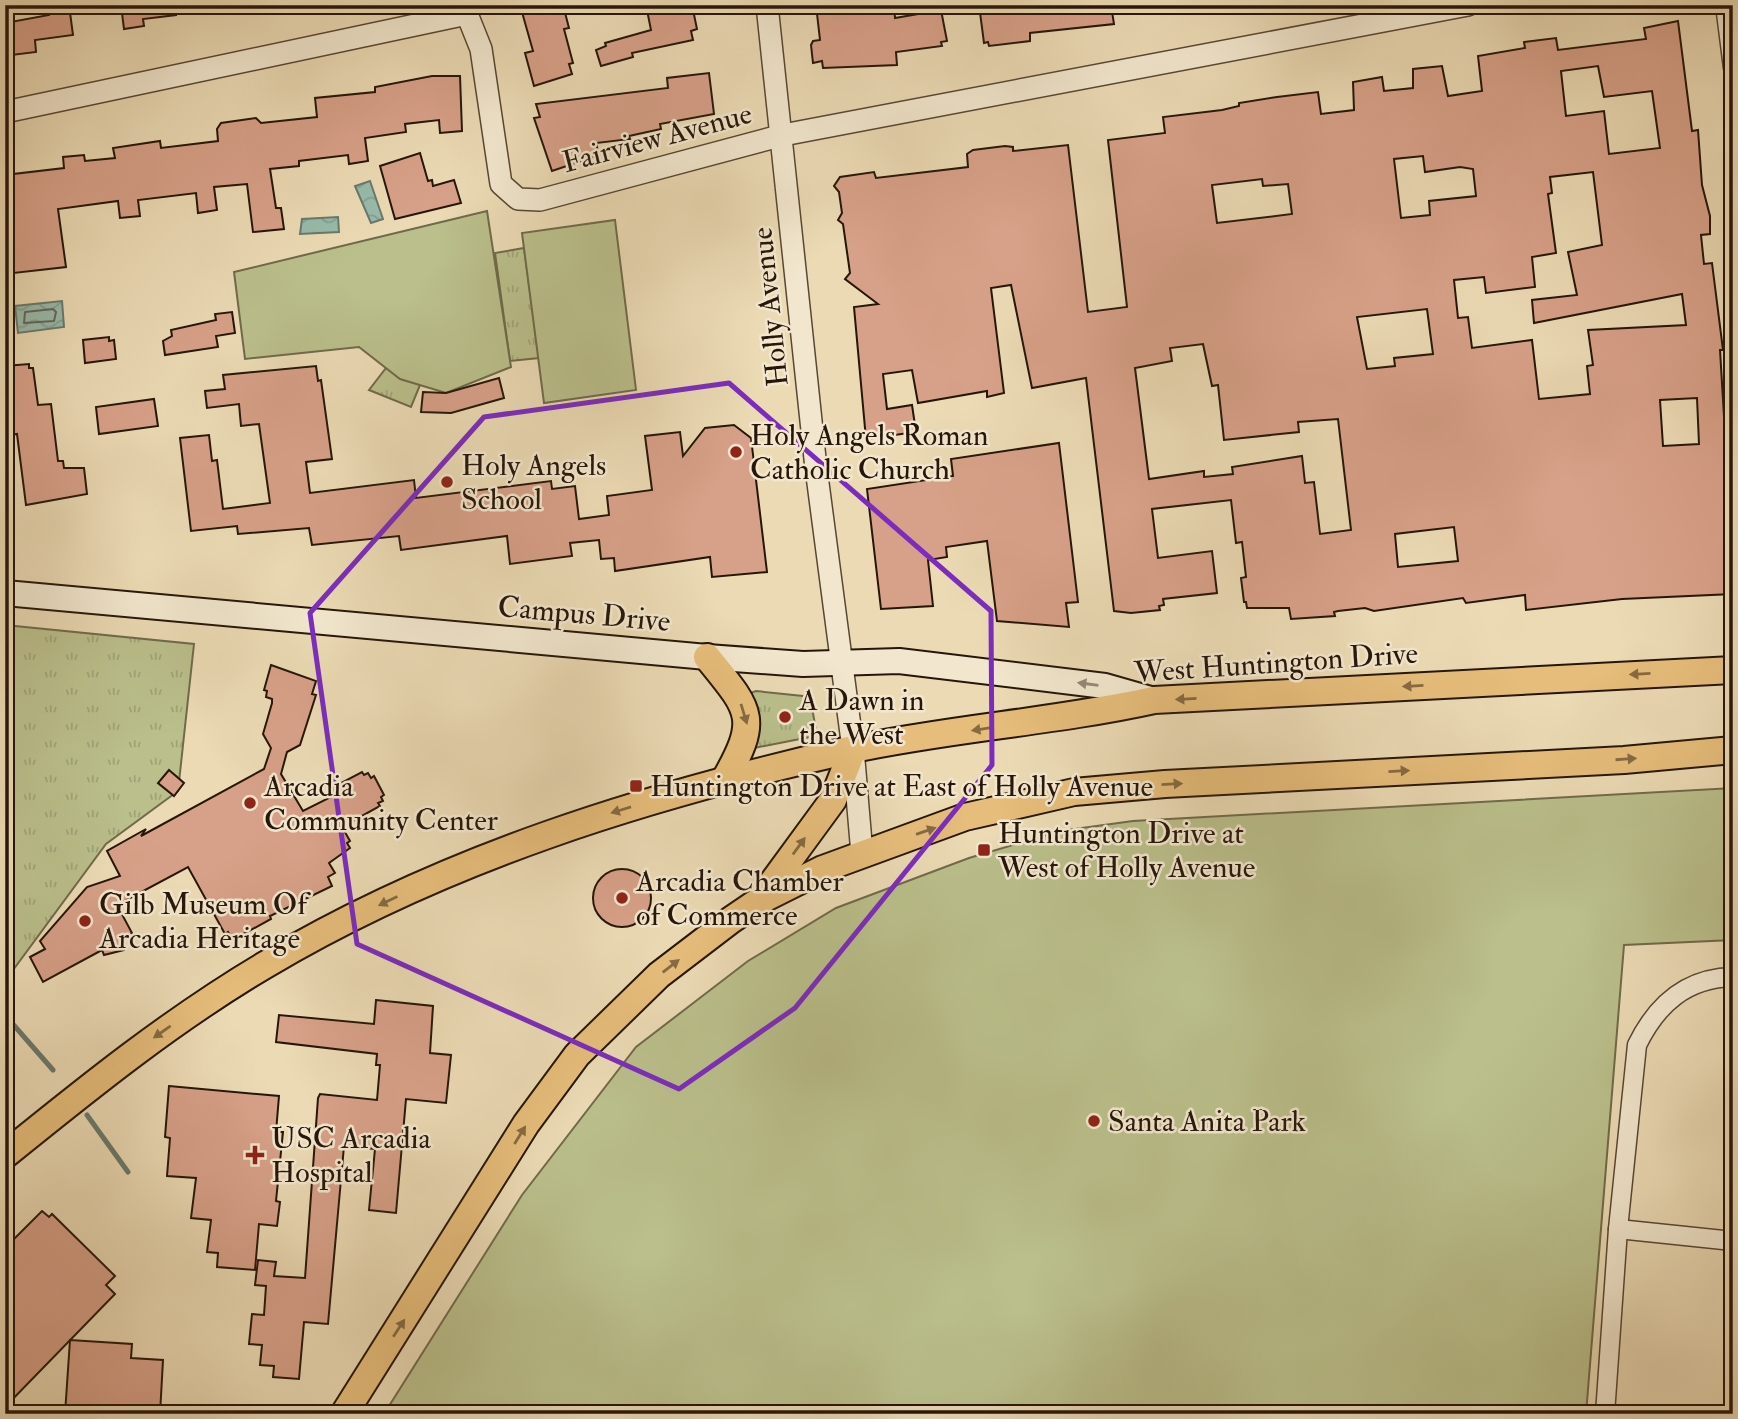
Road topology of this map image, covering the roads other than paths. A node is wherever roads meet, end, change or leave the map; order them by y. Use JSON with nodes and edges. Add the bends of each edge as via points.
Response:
{"nodes":[{"id":1,"x":767,"y":5,"type":"edge"},
{"id":2,"x":1468,"y":5,"type":"edge"},
{"id":3,"x":1725,"y":5,"type":"edge"},
{"id":4,"x":1733,"y":68,"type":"edge"},
{"id":5,"x":5,"y":112,"type":"edge"},
{"id":6,"x":783,"y":135,"type":"junction"},
{"id":7,"x":5,"y":593,"type":"edge"},
{"id":8,"x":707,"y":657,"type":"junction"},
{"id":9,"x":843,"y":661,"type":"junction"},
{"id":10,"x":1733,"y":670,"type":"edge"},
{"id":11,"x":1680,"y":672,"type":"junction"},
{"id":12,"x":1733,"y":679,"type":"edge"},
{"id":13,"x":1154,"y":700,"type":"junction"},
{"id":14,"x":853,"y":750,"type":"junction"},
{"id":15,"x":1733,"y":750,"type":"edge"},
{"id":16,"x":724,"y":781,"type":"junction"},
{"id":17,"x":862,"y":854,"type":"junction"},
{"id":18,"x":759,"y":901,"type":"junction"},
{"id":19,"x":1733,"y":977,"type":"edge"},
{"id":20,"x":5,"y":1154,"type":"edge"},
{"id":21,"x":1618,"y":1229,"type":"junction"},
{"id":22,"x":1733,"y":1241,"type":"edge"},
{"id":23,"x":344,"y":1414,"type":"edge"},
{"id":24,"x":1605,"y":1414,"type":"edge"}],
"edges":[{"from":1,"to":6,"type":"street","name":"Holly Avenue"},
{"from":2,"to":6,"type":"street","name":"Fairview Avenue"},
{"from":3,"to":4,"type":"street"},
{"from":5,"to":6,"type":"street","name":"Fairview Avenue","via":[[467,14],[481,48],[501,184],[518,199],[540,200]]},
{"from":6,"to":9,"type":"street","name":"Holly Avenue","via":[[816,468]]},
{"from":7,"to":8,"type":"main road","name":"Campus Drive"},
{"from":8,"to":9,"type":"main road","name":"Campus Drive","via":[[803,664]]},
{"from":8,"to":16,"type":"main road","one_way":true,"via":[[737,694],[748,721],[742,749]]},
{"from":13,"to":9,"type":"main road","name":"Campus Drive","one_way":true,"via":[[1105,686],[973,669]]},
{"from":9,"to":14,"type":"street","name":"Holly Avenue"},
{"from":10,"to":11,"type":"main road","name":"West Huntington Drive"},
{"from":11,"to":12,"type":"main road"},
{"from":11,"to":13,"type":"main road","name":"West Huntington Drive","one_way":true},
{"from":13,"to":14,"type":"main road","name":"West Huntington Drive","one_way":true},
{"from":14,"to":16,"type":"main road","name":"West Huntington Drive"},
{"from":14,"to":17,"type":"street","name":"Holly Avenue"},
{"from":18,"to":14,"type":"main road","one_way":true,"via":[[833,800]]},
{"from":17,"to":15,"type":"main road","one_way":true,"via":[[1003,806],[1085,791]]},
{"from":16,"to":20,"type":"main road","name":"West Huntington Drive","one_way":true,"via":[[556,831],[411,890],[337,926],[176,1022]]},
{"from":17,"to":18,"type":"main road"},
{"from":23,"to":18,"type":"main road","one_way":true,"via":[[526,1125],[577,1055],[659,975]]},
{"from":19,"to":21,"type":"street","via":[[1707,978],[1675,995],[1653,1016],[1637,1045]]},
{"from":21,"to":22,"type":"street"},
{"from":21,"to":24,"type":"street"}]}
